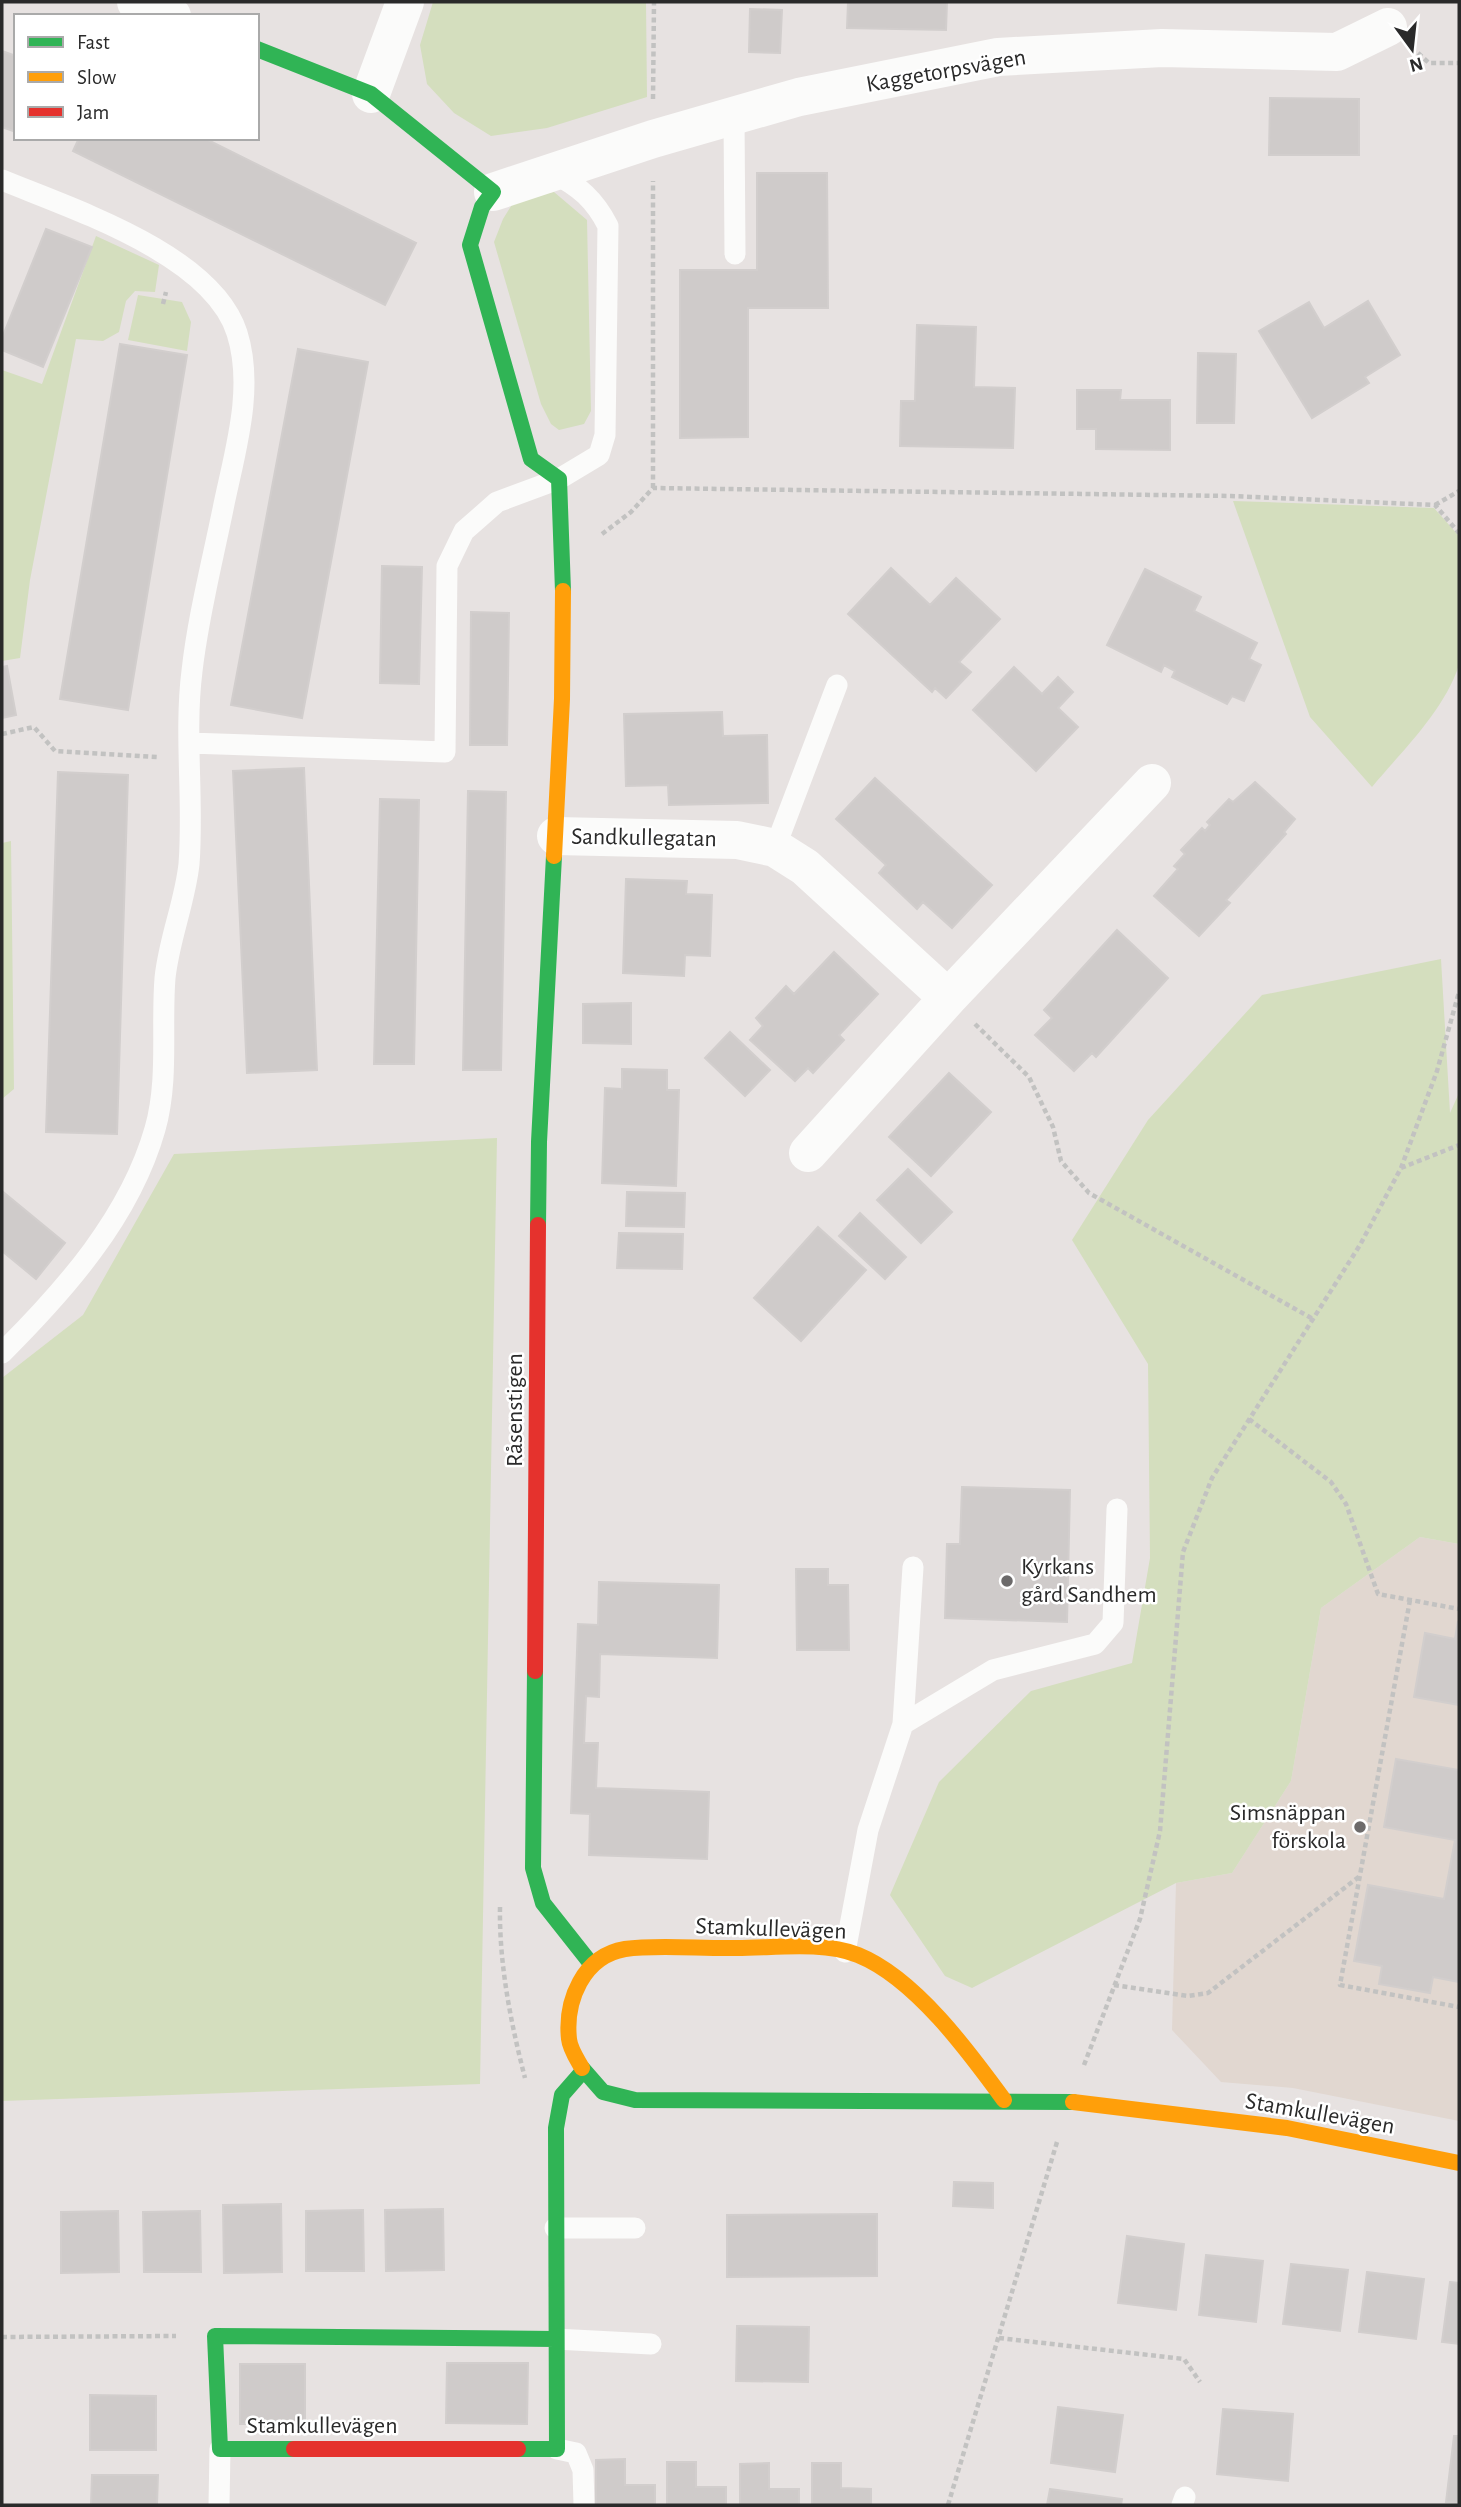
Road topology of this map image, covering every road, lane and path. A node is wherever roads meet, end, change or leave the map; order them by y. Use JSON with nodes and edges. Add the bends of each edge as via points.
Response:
{"nodes":[{"id":1,"x":136,"y":2,"type":"edge"},
{"id":2,"x":405,"y":2,"type":"edge"},
{"id":3,"x":654,"y":2,"type":"edge"},
{"id":4,"x":167,"y":14,"type":"edge"},
{"id":5,"x":1388,"y":27,"type":"dead end"},
{"id":6,"x":259,"y":50,"type":"edge"},
{"id":7,"x":371,"y":94,"type":"junction"},
{"id":8,"x":734,"y":116,"type":"junction"},
{"id":9,"x":653,"y":139,"type":"junction"},
{"id":10,"x":551,"y":172,"type":"junction"},
{"id":11,"x":2,"y":180,"type":"edge"},
{"id":12,"x":493,"y":192,"type":"junction"},
{"id":13,"x":735,"y":254,"type":"dead end"},
{"id":14,"x":559,"y":479,"type":"junction"},
{"id":15,"x":653,"y":488,"type":"junction"},
{"id":16,"x":1459,"y":491,"type":"edge"},
{"id":17,"x":1435,"y":505,"type":"junction"},
{"id":18,"x":1459,"y":533,"type":"edge"},
{"id":19,"x":563,"y":556,"type":"junction"},
{"id":20,"x":837,"y":685,"type":"dead end"},
{"id":21,"x":2,"y":734,"type":"edge"},
{"id":22,"x":189,"y":751,"type":"junction"},
{"id":23,"x":1152,"y":783,"type":"dead end"},
{"id":24,"x":556,"y":836,"type":"junction"},
{"id":25,"x":775,"y":848,"type":"junction"},
{"id":26,"x":1459,"y":992,"type":"edge"},
{"id":27,"x":948,"y":998,"type":"junction"},
{"id":28,"x":1459,"y":1145,"type":"edge"},
{"id":29,"x":808,"y":1153,"type":"dead end"},
{"id":30,"x":1401,"y":1168,"type":"junction"},
{"id":31,"x":1313,"y":1319,"type":"junction"},
{"id":32,"x":2,"y":1353,"type":"edge"},
{"id":33,"x":1249,"y":1419,"type":"junction"},
{"id":34,"x":1117,"y":1508,"type":"dead end"},
{"id":35,"x":913,"y":1567,"type":"dead end"},
{"id":36,"x":1410,"y":1600,"type":"junction"},
{"id":37,"x":1459,"y":1609,"type":"edge"},
{"id":38,"x":903,"y":1724,"type":"junction"},
{"id":39,"x":1360,"y":1876,"type":"junction"},
{"id":40,"x":501,"y":1899,"type":"dead end"},
{"id":41,"x":845,"y":1952,"type":"junction"},
{"id":42,"x":592,"y":1965,"type":"junction"},
{"id":43,"x":1114,"y":1985,"type":"junction"},
{"id":44,"x":1459,"y":2007,"type":"edge"},
{"id":45,"x":583,"y":2071,"type":"junction"},
{"id":46,"x":1004,"y":2101,"type":"junction"},
{"id":47,"x":1070,"y":2102,"type":"junction"},
{"id":48,"x":556,"y":2129,"type":"junction"},
{"id":49,"x":1044,"y":2141,"type":"dead end"},
{"id":50,"x":1056,"y":2142,"type":"junction"},
{"id":51,"x":1070,"y":2144,"type":"dead end"},
{"id":52,"x":1459,"y":2163,"type":"edge"},
{"id":53,"x":555,"y":2228,"type":"junction"},
{"id":54,"x":635,"y":2228,"type":"dead end"},
{"id":55,"x":215,"y":2336,"type":"junction"},
{"id":56,"x":2,"y":2337,"type":"edge"},
{"id":57,"x":999,"y":2338,"type":"junction"},
{"id":58,"x":555,"y":2339,"type":"junction"},
{"id":59,"x":651,"y":2344,"type":"dead end"},
{"id":60,"x":1200,"y":2382,"type":"dead end"},
{"id":61,"x":219,"y":2449,"type":"junction"},
{"id":62,"x":557,"y":2449,"type":"junction"},
{"id":63,"x":219,"y":2505,"type":"edge"},
{"id":64,"x":584,"y":2505,"type":"edge"},
{"id":65,"x":948,"y":2505,"type":"edge"}],
"edges":[{"from":1,"to":4,"type":"street"},
{"from":2,"to":7,"type":"street"},
{"from":3,"to":9,"type":"path"},
{"from":5,"to":8,"type":"street","name":"Kaggetorpsvägen","via":[[1337,52],[1162,48],[998,57],[799,97]]},
{"from":6,"to":7,"type":"street"},
{"from":7,"to":12,"type":"street"},
{"from":8,"to":9,"type":"street","name":"Kaggetorpsvägen"},
{"from":8,"to":13,"type":"lane"},
{"from":9,"to":10,"type":"street","name":"Kaggetorpsvägen"},
{"from":9,"to":15,"type":"path"},
{"from":10,"to":12,"type":"street","name":"Kaggetorpsvägen"},
{"from":10,"to":14,"type":"lane","via":[[575,184],[596,203],[608,226],[606,435],[598,455]]},
{"from":11,"to":22,"type":"lane","via":[[124,231],[178,263],[215,295],[237,332],[244,377],[240,422],[191,673]]},
{"from":12,"to":14,"type":"street","via":[[482,207],[470,245],[531,459]]},
{"from":14,"to":19,"type":"street","name":"Sandkullegatan"},
{"from":14,"to":22,"type":"lane","via":[[497,502],[464,531],[447,566],[445,752]]},
{"from":15,"to":17,"type":"path","via":[[1231,496]]},
{"from":15,"to":19,"type":"path","via":[[631,512],[587,545]]},
{"from":16,"to":17,"type":"path"},
{"from":17,"to":18,"type":"path"},
{"from":19,"to":24,"type":"street","name":"Sandkullegatan"},
{"from":20,"to":25,"type":"lane"},
{"from":21,"to":22,"type":"path","via":[[34,727],[55,751]]},
{"from":22,"to":32,"type":"lane","via":[[189,865],[165,977],[162,1085],[155,1129],[129,1192],[93,1251]]},
{"from":23,"to":27,"type":"street"},
{"from":24,"to":25,"type":"street","name":"Sandkullegatan","via":[[737,840]]},
{"from":24,"to":42,"type":"street","name":"Råsenstigen","via":[[539,1142],[533,1868],[543,1903]]},
{"from":25,"to":27,"type":"street","name":"Sandkullegatan","via":[[805,867]]},
{"from":26,"to":30,"type":"path","via":[[1437,1071]]},
{"from":27,"to":29,"type":"street"},
{"from":27,"to":31,"type":"path","via":[[1029,1077],[1053,1128],[1061,1161],[1089,1193]]},
{"from":28,"to":30,"type":"path"},
{"from":30,"to":31,"type":"path"},
{"from":31,"to":33,"type":"path"},
{"from":33,"to":36,"type":"path","via":[[1331,1482],[1346,1504],[1378,1594]]},
{"from":33,"to":43,"type":"path","via":[[1212,1478],[1183,1552],[1160,1831],[1140,1919]]},
{"from":34,"to":38,"type":"lane","via":[[1113,1623],[1095,1644],[993,1670]]},
{"from":35,"to":38,"type":"lane"},
{"from":36,"to":37,"type":"path"},
{"from":36,"to":39,"type":"path"},
{"from":38,"to":41,"type":"lane","via":[[868,1830]]},
{"from":39,"to":43,"type":"path","via":[[1208,1993],[1188,1996]]},
{"from":39,"to":44,"type":"path","via":[[1340,1984]]},
{"from":40,"to":48,"type":"path","via":[[500,1927],[514,2036],[525,2078]]},
{"from":41,"to":42,"type":"street","name":"Stamkullevägen","via":[[824,1948],[623,1949]]},
{"from":41,"to":46,"type":"street","name":"Stamkullevägen","via":[[888,1971],[971,2054]]},
{"from":42,"to":45,"type":"street","name":"Stamkullevägen","via":[[576,1986],[569,2014],[569,2042]]},
{"from":43,"to":47,"type":"path"},
{"from":45,"to":46,"type":"street","name":"Stamkullevägen","via":[[603,2092],[635,2100]]},
{"from":45,"to":48,"type":"street","via":[[562,2095]]},
{"from":46,"to":47,"type":"street","name":"Stamkullevägen"},
{"from":47,"to":50,"type":"path"},
{"from":47,"to":52,"type":"street","name":"Stamkullevägen","via":[[1287,2128]]},
{"from":48,"to":53,"type":"street"},
{"from":49,"to":50,"type":"path"},
{"from":50,"to":51,"type":"path"},
{"from":50,"to":57,"type":"path"},
{"from":53,"to":54,"type":"lane"},
{"from":53,"to":58,"type":"street"},
{"from":55,"to":56,"type":"path"},
{"from":55,"to":58,"type":"street"},
{"from":55,"to":61,"type":"street","name":"Stamkullevägen"},
{"from":57,"to":60,"type":"path","via":[[1184,2359]]},
{"from":57,"to":65,"type":"path"},
{"from":58,"to":59,"type":"lane"},
{"from":58,"to":62,"type":"street"},
{"from":61,"to":62,"type":"street","name":"Stamkullevägen"},
{"from":61,"to":63,"type":"lane"},
{"from":62,"to":64,"type":"lane","via":[[576,2453],[583,2470]]}]}
